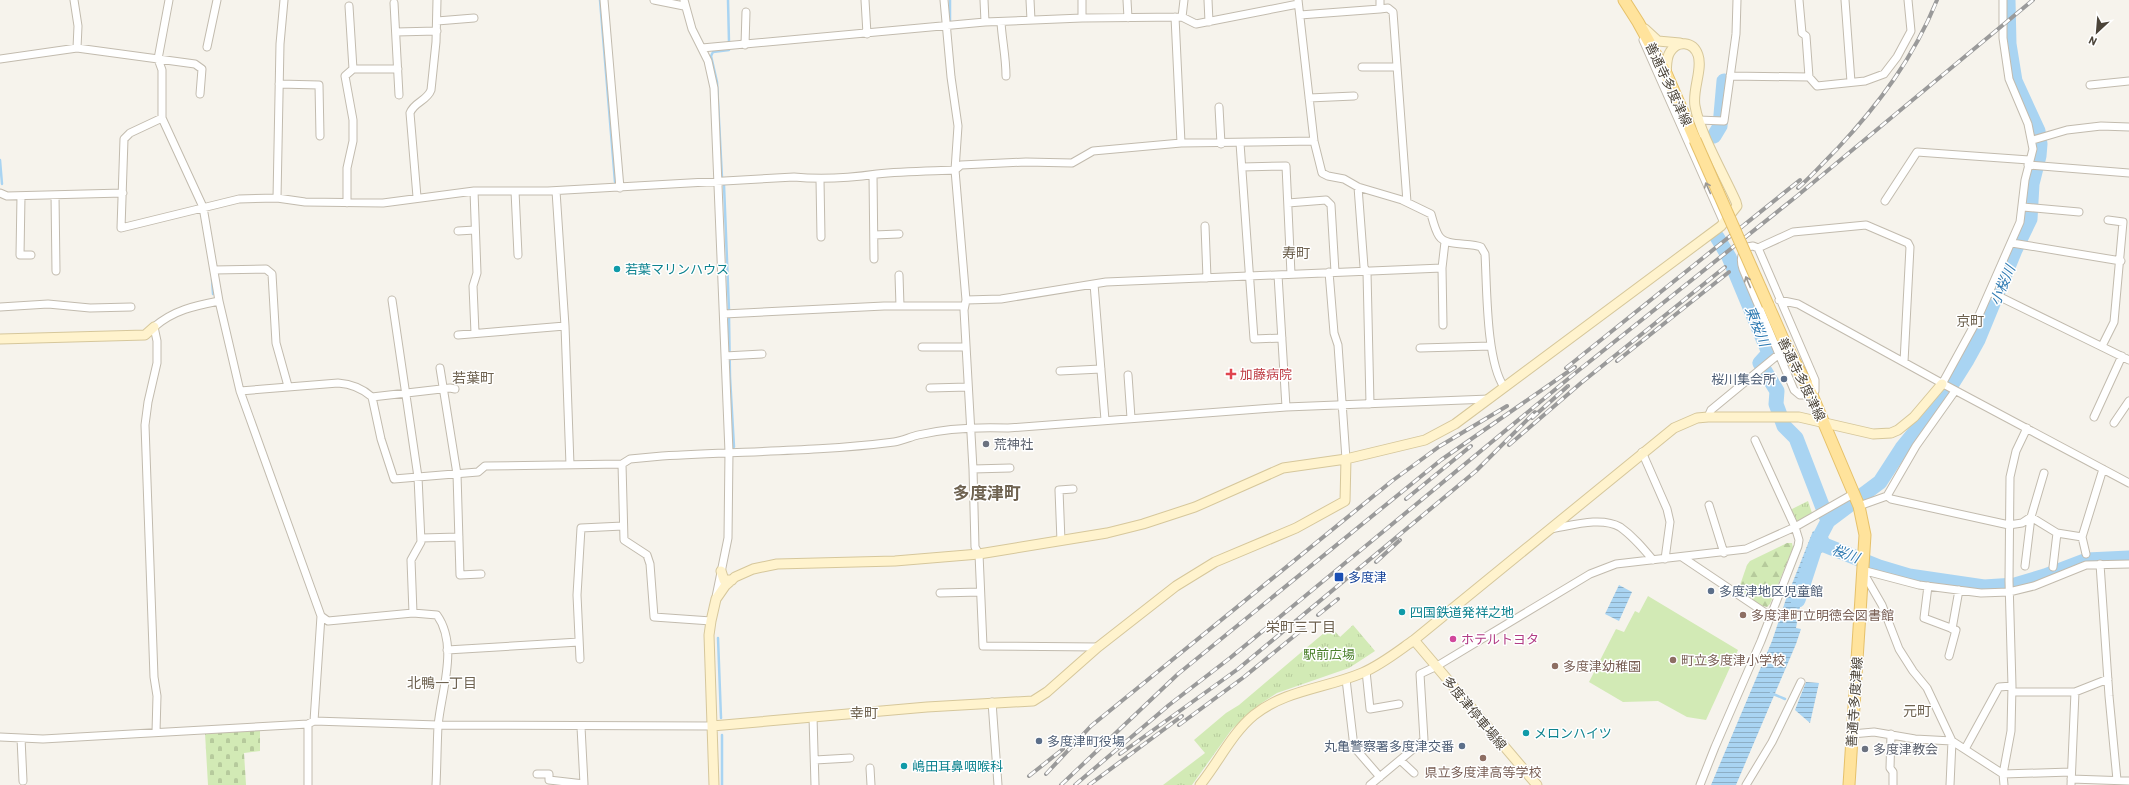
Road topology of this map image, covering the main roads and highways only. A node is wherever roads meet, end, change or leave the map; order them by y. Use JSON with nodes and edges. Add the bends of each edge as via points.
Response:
{"nodes":[{"id":1,"x":1624,"y":0,"type":"edge"},
{"id":2,"x":1849,"y":785,"type":"edge"}],
"edges":[{"from":1,"to":2,"type":"main road","name":"善通寺多度津線","bridge":true,"via":[[1666,73],[1783,339],[1812,395],[1859,506],[1865,535],[1865,551]]}]}
